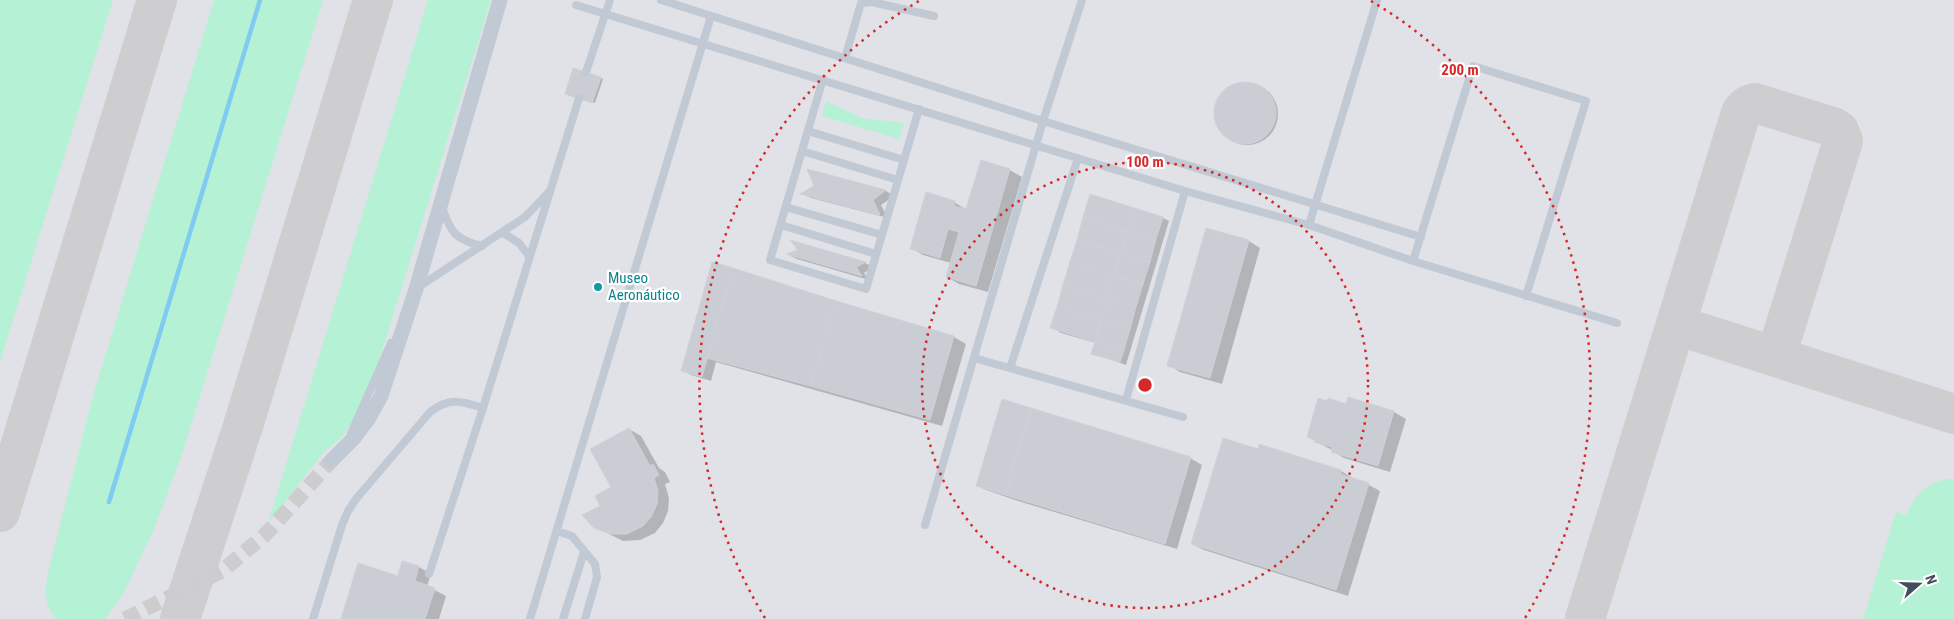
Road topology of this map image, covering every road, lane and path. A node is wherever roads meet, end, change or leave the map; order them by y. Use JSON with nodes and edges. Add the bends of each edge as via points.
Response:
{"nodes":[{"id":1,"x":500,"y":0,"type":"edge"},
{"id":2,"x":610,"y":0,"type":"edge"},
{"id":3,"x":661,"y":0,"type":"edge"},
{"id":4,"x":1082,"y":0,"type":"edge"},
{"id":5,"x":1377,"y":0,"type":"edge"},
{"id":6,"x":576,"y":4,"type":"dead end"},
{"id":7,"x":605,"y":14,"type":"junction"},
{"id":8,"x":711,"y":16,"type":"junction"},
{"id":9,"x":934,"y":16,"type":"dead end"},
{"id":10,"x":702,"y":42,"type":"junction"},
{"id":11,"x":845,"y":58,"type":"junction"},
{"id":12,"x":586,"y":72,"type":"dead end"},
{"id":13,"x":823,"y":79,"type":"junction"},
{"id":14,"x":579,"y":98,"type":"dead end"},
{"id":15,"x":919,"y":109,"type":"junction"},
{"id":16,"x":1043,"y":121,"type":"junction"},
{"id":17,"x":808,"y":131,"type":"junction"},
{"id":18,"x":1036,"y":145,"type":"junction"},
{"id":19,"x":802,"y":151,"type":"junction"},
{"id":20,"x":1078,"y":158,"type":"junction"},
{"id":21,"x":904,"y":160,"type":"junction"},
{"id":22,"x":898,"y":180,"type":"junction"},
{"id":23,"x":552,"y":189,"type":"junction"},
{"id":24,"x":1185,"y":191,"type":"junction"},
{"id":25,"x":1315,"y":203,"type":"junction"},
{"id":26,"x":441,"y":204,"type":"junction"},
{"id":27,"x":786,"y":207,"type":"junction"},
{"id":28,"x":782,"y":225,"type":"junction"},
{"id":29,"x":1308,"y":225,"type":"junction"},
{"id":30,"x":503,"y":233,"type":"junction"},
{"id":31,"x":882,"y":235,"type":"junction"},
{"id":32,"x":1422,"y":237,"type":"junction"},
{"id":33,"x":482,"y":246,"type":"junction"},
{"id":34,"x":876,"y":254,"type":"junction"},
{"id":35,"x":529,"y":256,"type":"junction"},
{"id":36,"x":1413,"y":261,"type":"junction"},
{"id":37,"x":416,"y":289,"type":"junction"},
{"id":38,"x":1526,"y":296,"type":"junction"},
{"id":39,"x":1617,"y":323,"type":"dead end"},
{"id":40,"x":974,"y":358,"type":"junction"},
{"id":41,"x":1010,"y":368,"type":"junction"},
{"id":42,"x":1126,"y":400,"type":"junction"},
{"id":43,"x":483,"y":408,"type":"junction"},
{"id":44,"x":1183,"y":417,"type":"dead end"},
{"id":45,"x":331,"y":461,"type":"tunnel mouth"},
{"id":46,"x":925,"y":525,"type":"dead end"},
{"id":47,"x":556,"y":531,"type":"junction"},
{"id":48,"x":584,"y":552,"type":"junction"},
{"id":49,"x":429,"y":574,"type":"dead end"},
{"id":50,"x":313,"y":619,"type":"edge"},
{"id":51,"x":530,"y":619,"type":"edge"},
{"id":52,"x":563,"y":619,"type":"edge"},
{"id":53,"x":585,"y":619,"type":"edge"}],
"edges":[{"from":1,"to":26,"type":"street"},
{"from":2,"to":7,"type":"lane"},
{"from":3,"to":8,"type":"lane"},
{"from":4,"to":16,"type":"lane"},
{"from":5,"to":25,"type":"lane"},
{"from":6,"to":7,"type":"lane"},
{"from":7,"to":10,"type":"lane"},
{"from":7,"to":12,"type":"lane"},
{"from":8,"to":10,"type":"lane"},
{"from":8,"to":11,"type":"lane"},
{"from":9,"to":11,"type":"lane","via":[[872,2],[861,3]]},
{"from":10,"to":13,"type":"lane"},
{"from":10,"to":47,"type":"lane"},
{"from":11,"to":16,"type":"lane"},
{"from":13,"to":15,"type":"lane"},
{"from":13,"to":17,"type":"lane"},
{"from":14,"to":23,"type":"lane"},
{"from":15,"to":18,"type":"lane"},
{"from":15,"to":21,"type":"lane"},
{"from":16,"to":18,"type":"lane"},
{"from":16,"to":25,"type":"lane"},
{"from":17,"to":19,"type":"lane"},
{"from":17,"to":21,"type":"lane"},
{"from":18,"to":20,"type":"lane"},
{"from":18,"to":40,"type":"lane"},
{"from":19,"to":22,"type":"lane"},
{"from":19,"to":27,"type":"lane"},
{"from":20,"to":24,"type":"lane"},
{"from":20,"to":41,"type":"lane"},
{"from":21,"to":22,"type":"lane"},
{"from":22,"to":31,"type":"lane"},
{"from":23,"to":30,"type":"lane","via":[[538,206]]},
{"from":23,"to":35,"type":"lane"},
{"from":24,"to":29,"type":"lane"},
{"from":24,"to":42,"type":"lane"},
{"from":25,"to":29,"type":"lane"},
{"from":25,"to":32,"type":"lane"},
{"from":26,"to":33,"type":"lane","via":[[453,232],[466,242]]},
{"from":26,"to":37,"type":"street"},
{"from":27,"to":28,"type":"lane"},
{"from":27,"to":31,"type":"lane"},
{"from":28,"to":34,"type":"lane"},
{"from":28,"to":34,"type":"lane","via":[[770,260],[866,289]]},
{"from":29,"to":36,"type":"lane"},
{"from":30,"to":33,"type":"lane"},
{"from":30,"to":35,"type":"lane","via":[[519,243]]},
{"from":31,"to":34,"type":"lane"},
{"from":32,"to":36,"type":"lane"},
{"from":32,"to":38,"type":"lane","via":[[1473,66],[1586,101]]},
{"from":33,"to":37,"type":"lane"},
{"from":35,"to":43,"type":"lane"},
{"from":36,"to":38,"type":"lane"},
{"from":37,"to":45,"type":"street","via":[[381,396],[369,418]]},
{"from":38,"to":39,"type":"lane"},
{"from":40,"to":41,"type":"lane"},
{"from":40,"to":46,"type":"lane"},
{"from":41,"to":42,"type":"lane"},
{"from":42,"to":44,"type":"lane"},
{"from":43,"to":49,"type":"lane"},
{"from":43,"to":50,"type":"lane","via":[[453,401],[439,405],[356,499],[342,525]]},
{"from":47,"to":48,"type":"lane","via":[[572,536]]},
{"from":47,"to":51,"type":"lane"},
{"from":48,"to":52,"type":"lane"},
{"from":48,"to":53,"type":"lane","via":[[595,564],[597,577]]}]}
